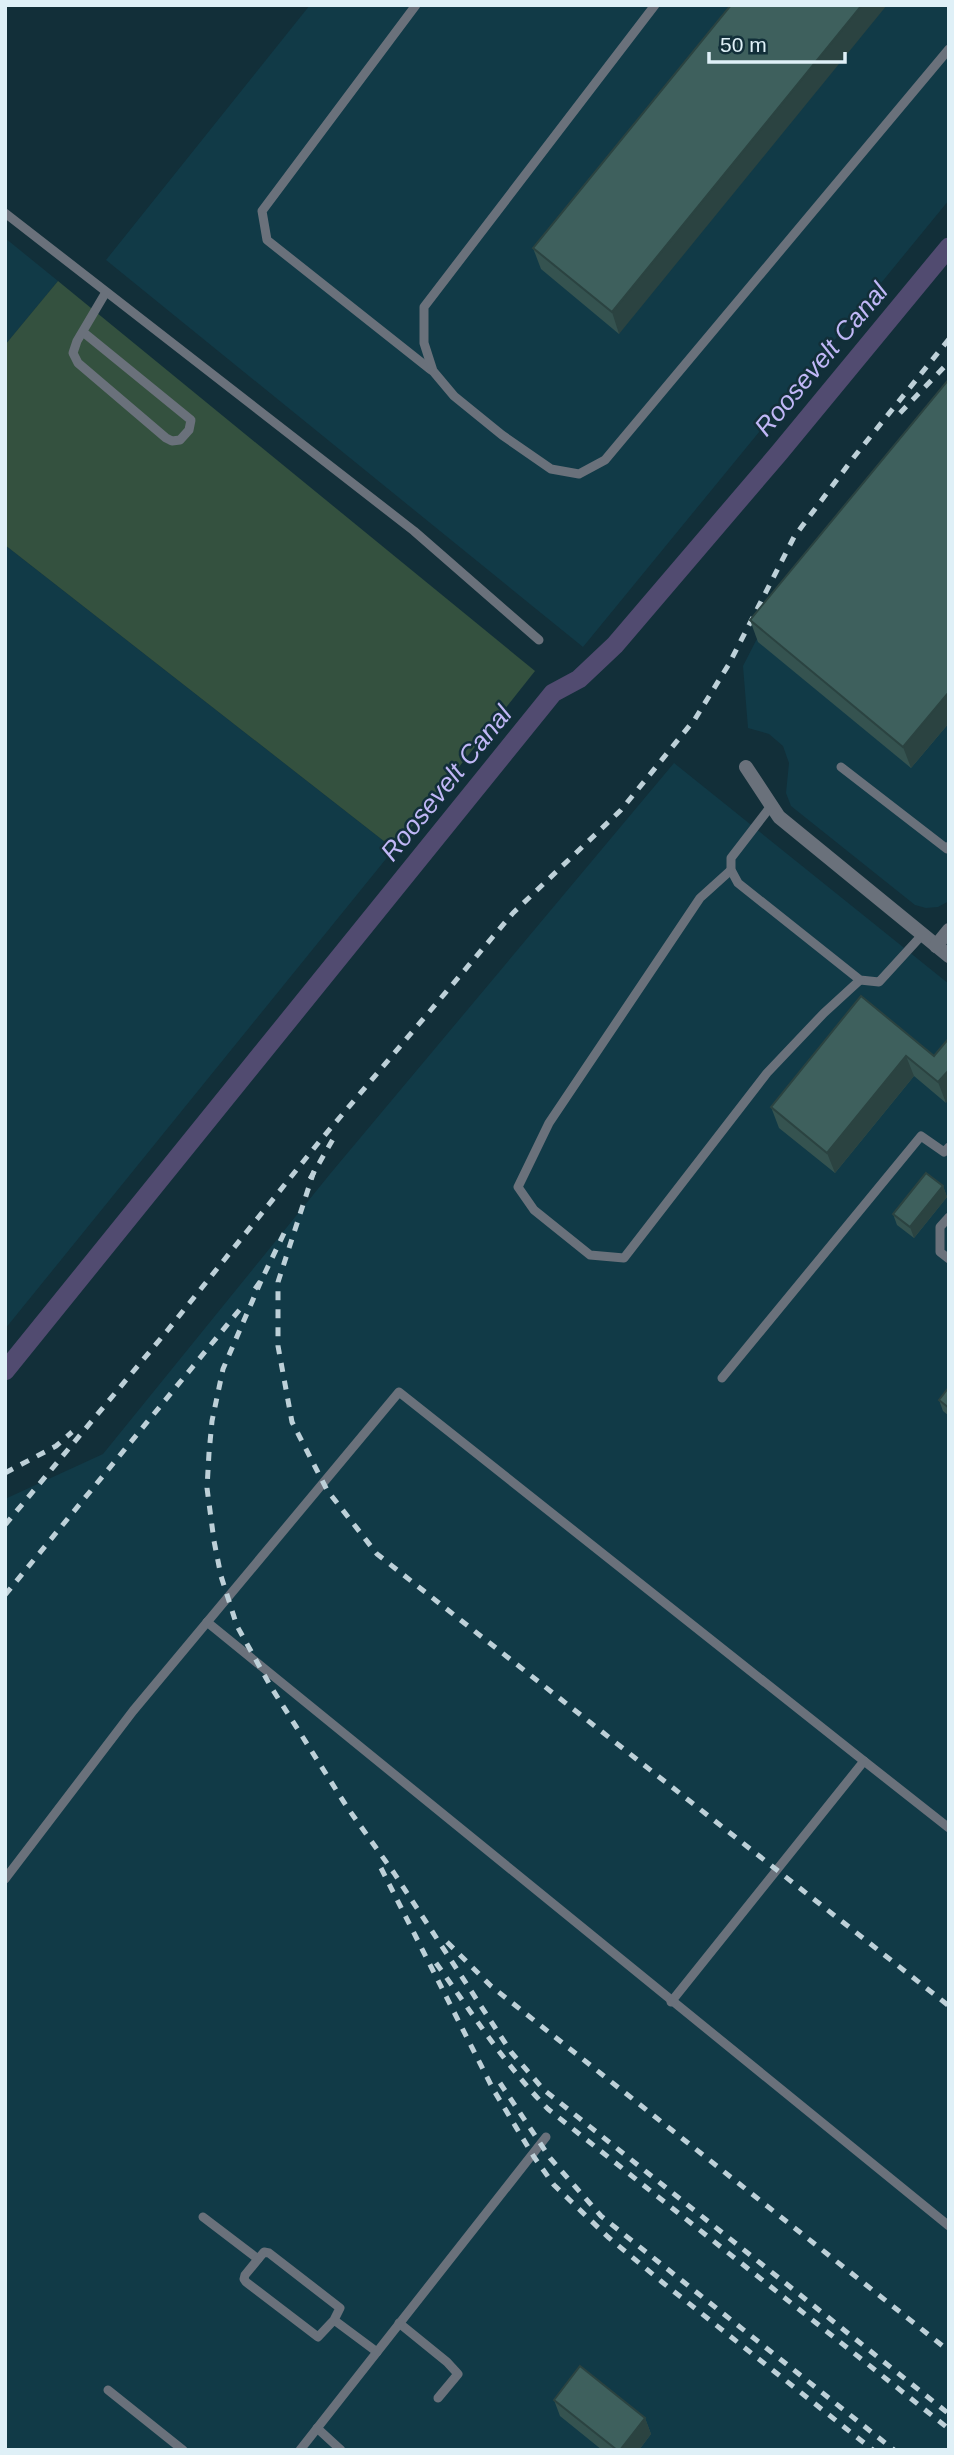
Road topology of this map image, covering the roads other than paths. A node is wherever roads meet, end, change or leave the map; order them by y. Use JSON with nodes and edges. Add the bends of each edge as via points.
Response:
{"nodes":[{"id":1,"x":416,"y":5,"type":"edge"},
{"id":2,"x":655,"y":5,"type":"edge"},
{"id":3,"x":949,"y":49,"type":"edge"},
{"id":4,"x":5,"y":213,"type":"edge"},
{"id":5,"x":106,"y":292,"type":"junction"},
{"id":6,"x":83,"y":332,"type":"junction"},
{"id":7,"x":432,"y":371,"type":"junction"},
{"id":8,"x":539,"y":640,"type":"dead end"},
{"id":9,"x":746,"y":766,"type":"dead end"},
{"id":10,"x":841,"y":767,"type":"dead end"},
{"id":11,"x":771,"y":806,"type":"junction"},
{"id":12,"x":949,"y":846,"type":"edge"},
{"id":13,"x":731,"y":870,"type":"junction"},
{"id":14,"x":949,"y":930,"type":"edge"},
{"id":15,"x":922,"y":934,"type":"junction"},
{"id":16,"x":936,"y":946,"type":"junction"},
{"id":17,"x":949,"y":956,"type":"edge"},
{"id":18,"x":860,"y":980,"type":"junction"},
{"id":19,"x":949,"y":1147,"type":"edge"},
{"id":20,"x":949,"y":1217,"type":"edge"},
{"id":21,"x":949,"y":1259,"type":"edge"},
{"id":22,"x":722,"y":1378,"type":"dead end"},
{"id":23,"x":207,"y":1622,"type":"junction"},
{"id":24,"x":864,"y":1761,"type":"junction"},
{"id":25,"x":949,"y":1828,"type":"edge"},
{"id":26,"x":5,"y":1879,"type":"edge"},
{"id":27,"x":671,"y":2002,"type":"junction"},
{"id":28,"x":545,"y":2137,"type":"dead end"},
{"id":29,"x":203,"y":2217,"type":"dead end"},
{"id":30,"x":949,"y":2226,"type":"edge"},
{"id":31,"x":258,"y":2259,"type":"junction"},
{"id":32,"x":334,"y":2320,"type":"junction"},
{"id":33,"x":399,"y":2323,"type":"junction"},
{"id":34,"x":377,"y":2351,"type":"junction"},
{"id":35,"x":108,"y":2390,"type":"dead end"},
{"id":36,"x":438,"y":2398,"type":"dead end"},
{"id":37,"x":317,"y":2428,"type":"junction"},
{"id":38,"x":183,"y":2450,"type":"edge"},
{"id":39,"x":300,"y":2450,"type":"edge"},
{"id":40,"x":341,"y":2450,"type":"edge"}],
"edges":[{"from":1,"to":7,"type":"lane","via":[[262,211],[267,240]]},
{"from":2,"to":7,"type":"lane","via":[[424,307],[424,343]]},
{"from":3,"to":7,"type":"lane","via":[[605,460],[579,474],[551,469],[454,396]]},
{"from":4,"to":5,"type":"lane"},
{"from":5,"to":6,"type":"lane"},
{"from":5,"to":8,"type":"lane","via":[[414,531]]},
{"from":6,"to":6,"type":"lane","via":[[73,353],[78,363],[166,438],[180,440],[190,430],[191,420]]},
{"from":9,"to":11,"type":"street"},
{"from":10,"to":12,"type":"lane","via":[[947,849]]},
{"from":11,"to":13,"type":"lane","via":[[731,858]]},
{"from":11,"to":15,"type":"street"},
{"from":13,"to":18,"type":"lane","via":[[738,883]]},
{"from":13,"to":18,"type":"lane","via":[[700,898],[549,1123],[518,1187],[534,1210],[590,1255],[624,1258],[767,1073]]},
{"from":14,"to":16,"type":"street"},
{"from":15,"to":16,"type":"street"},
{"from":15,"to":18,"type":"lane","via":[[879,982]]},
{"from":16,"to":17,"type":"street"},
{"from":19,"to":22,"type":"lane","via":[[944,1152],[921,1136]]},
{"from":20,"to":21,"type":"lane","via":[[940,1227],[940,1252]]},
{"from":23,"to":24,"type":"lane","via":[[399,1392]]},
{"from":23,"to":26,"type":"lane"},
{"from":23,"to":27,"type":"lane"},
{"from":24,"to":25,"type":"lane"},
{"from":24,"to":27,"type":"lane"},
{"from":27,"to":30,"type":"lane"},
{"from":28,"to":33,"type":"lane"},
{"from":29,"to":31,"type":"lane"},
{"from":31,"to":32,"type":"lane","via":[[269,2253],[339,2307]]},
{"from":31,"to":32,"type":"lane","via":[[245,2275],[246,2281],[318,2337]]},
{"from":32,"to":34,"type":"lane"},
{"from":33,"to":34,"type":"lane"},
{"from":33,"to":36,"type":"lane","via":[[458,2374]]},
{"from":34,"to":37,"type":"lane"},
{"from":35,"to":38,"type":"lane"},
{"from":37,"to":39,"type":"lane"},
{"from":37,"to":40,"type":"lane"}]}
